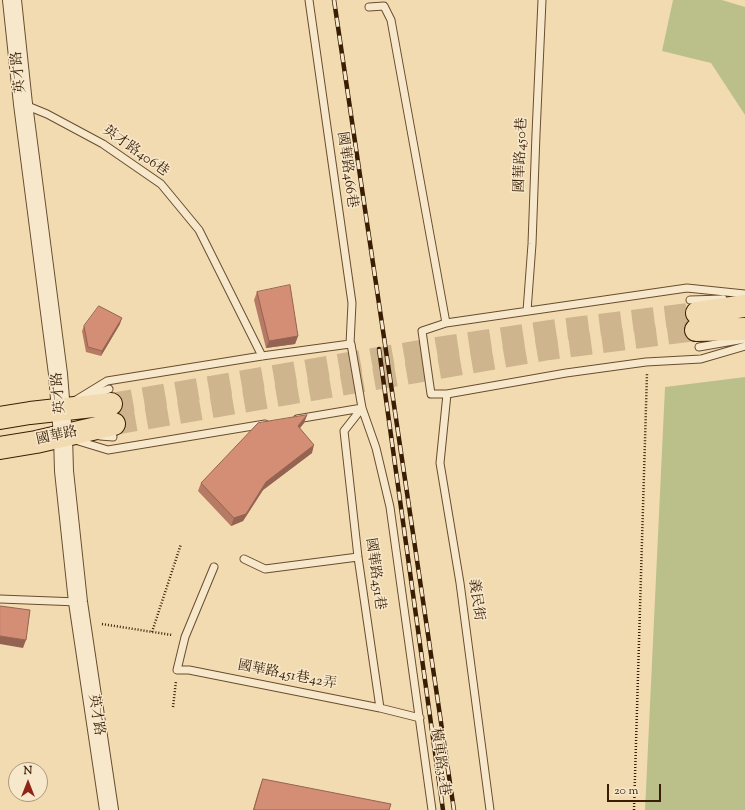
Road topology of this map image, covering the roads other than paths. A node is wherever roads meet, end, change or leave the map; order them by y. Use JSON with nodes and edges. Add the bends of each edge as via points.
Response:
{"nodes":[{"id":1,"x":12,"y":0,"type":"edge"},
{"id":2,"x":309,"y":0,"type":"edge"},
{"id":3,"x":542,"y":0,"type":"edge"},
{"id":4,"x":369,"y":7,"type":"dead end"},
{"id":5,"x":23,"y":104,"type":"junction"},
{"id":6,"x":745,"y":294,"type":"edge"},
{"id":7,"x":745,"y":299,"type":"edge"},
{"id":8,"x":745,"y":306,"type":"edge"},
{"id":9,"x":527,"y":310,"type":"junction"},
{"id":10,"x":446,"y":323,"type":"junction"},
{"id":11,"x":696,"y":323,"type":"junction"},
{"id":12,"x":745,"y":329,"type":"edge"},
{"id":13,"x":745,"y":339,"type":"edge"},
{"id":14,"x":350,"y":344,"type":"junction"},
{"id":15,"x":745,"y":346,"type":"edge"},
{"id":16,"x":262,"y":356,"type":"junction"},
{"id":17,"x":447,"y":394,"type":"junction"},
{"id":18,"x":362,"y":408,"type":"junction"},
{"id":19,"x":61,"y":409,"type":"junction"},
{"id":20,"x":0,"y":418,"type":"edge"},
{"id":21,"x":293,"y":419,"type":"edge"},
{"id":22,"x":270,"y":423,"type":"edge"},
{"id":23,"x":63,"y":436,"type":"junction"},
{"id":24,"x":0,"y":448,"type":"edge"},
{"id":25,"x":358,"y":557,"type":"junction"},
{"id":26,"x":244,"y":559,"type":"dead end"},
{"id":27,"x":214,"y":567,"type":"dead end"},
{"id":28,"x":0,"y":599,"type":"edge"},
{"id":29,"x":78,"y":602,"type":"junction"},
{"id":30,"x":380,"y":708,"type":"junction"},
{"id":31,"x":420,"y":718,"type":"junction"},
{"id":32,"x":109,"y":810,"type":"edge"},
{"id":33,"x":432,"y":810,"type":"edge"},
{"id":34,"x":490,"y":810,"type":"edge"}],
"edges":[{"from":1,"to":5,"type":"street","name":"英才路"},
{"from":2,"to":14,"type":"lane","name":"國華路466巷","via":[[352,303]]},
{"from":3,"to":9,"type":"lane","name":"國華路450巷"},
{"from":4,"to":10,"type":"lane","via":[[384,6],[391,20]]},
{"from":5,"to":16,"type":"lane","name":"英才路406巷","via":[[103,144],[161,184],[199,230]]},
{"from":5,"to":19,"type":"street","name":"英才路"},
{"from":6,"to":9,"type":"lane","via":[[687,288]]},
{"from":7,"to":11,"type":"lane"},
{"from":8,"to":11,"type":"main road"},
{"from":9,"to":10,"type":"lane"},
{"from":10,"to":17,"type":"lane","via":[[422,331],[431,394]]},
{"from":11,"to":12,"type":"main road"},
{"from":11,"to":13,"type":"lane"},
{"from":14,"to":16,"type":"lane"},
{"from":14,"to":18,"type":"lane","name":"國華路466巷"},
{"from":15,"to":17,"type":"lane","via":[[701,359],[646,362],[566,372]]},
{"from":16,"to":19,"type":"lane","via":[[107,381]]},
{"from":17,"to":34,"type":"lane","name":"義民街","via":[[440,463],[460,582]]},
{"from":18,"to":21,"type":"lane"},
{"from":18,"to":25,"type":"lane","name":"國華路451巷","via":[[344,431]]},
{"from":18,"to":31,"type":"lane","name":"橫車路32巷","via":[[376,448],[390,507]]},
{"from":19,"to":20,"type":"main road","name":"國華路"},
{"from":19,"to":23,"type":"street","name":"英才路"},
{"from":19,"to":23,"type":"main road","name":"國華路","via":[[112,413]]},
{"from":22,"to":23,"type":"lane","via":[[108,450]]},
{"from":23,"to":24,"type":"main road","name":"國華路"},
{"from":23,"to":29,"type":"street","name":"英才路","via":[[64,471]]},
{"from":25,"to":26,"type":"lane","via":[[265,569]]},
{"from":25,"to":30,"type":"lane","name":"國華路451巷"},
{"from":27,"to":30,"type":"lane","name":"國華路451巷42弄","via":[[185,637],[177,670],[189,670]]},
{"from":28,"to":29,"type":"lane"},
{"from":29,"to":32,"type":"street","name":"英才路"},
{"from":30,"to":31,"type":"lane"},
{"from":31,"to":33,"type":"lane","name":"橫車路32巷"}]}
